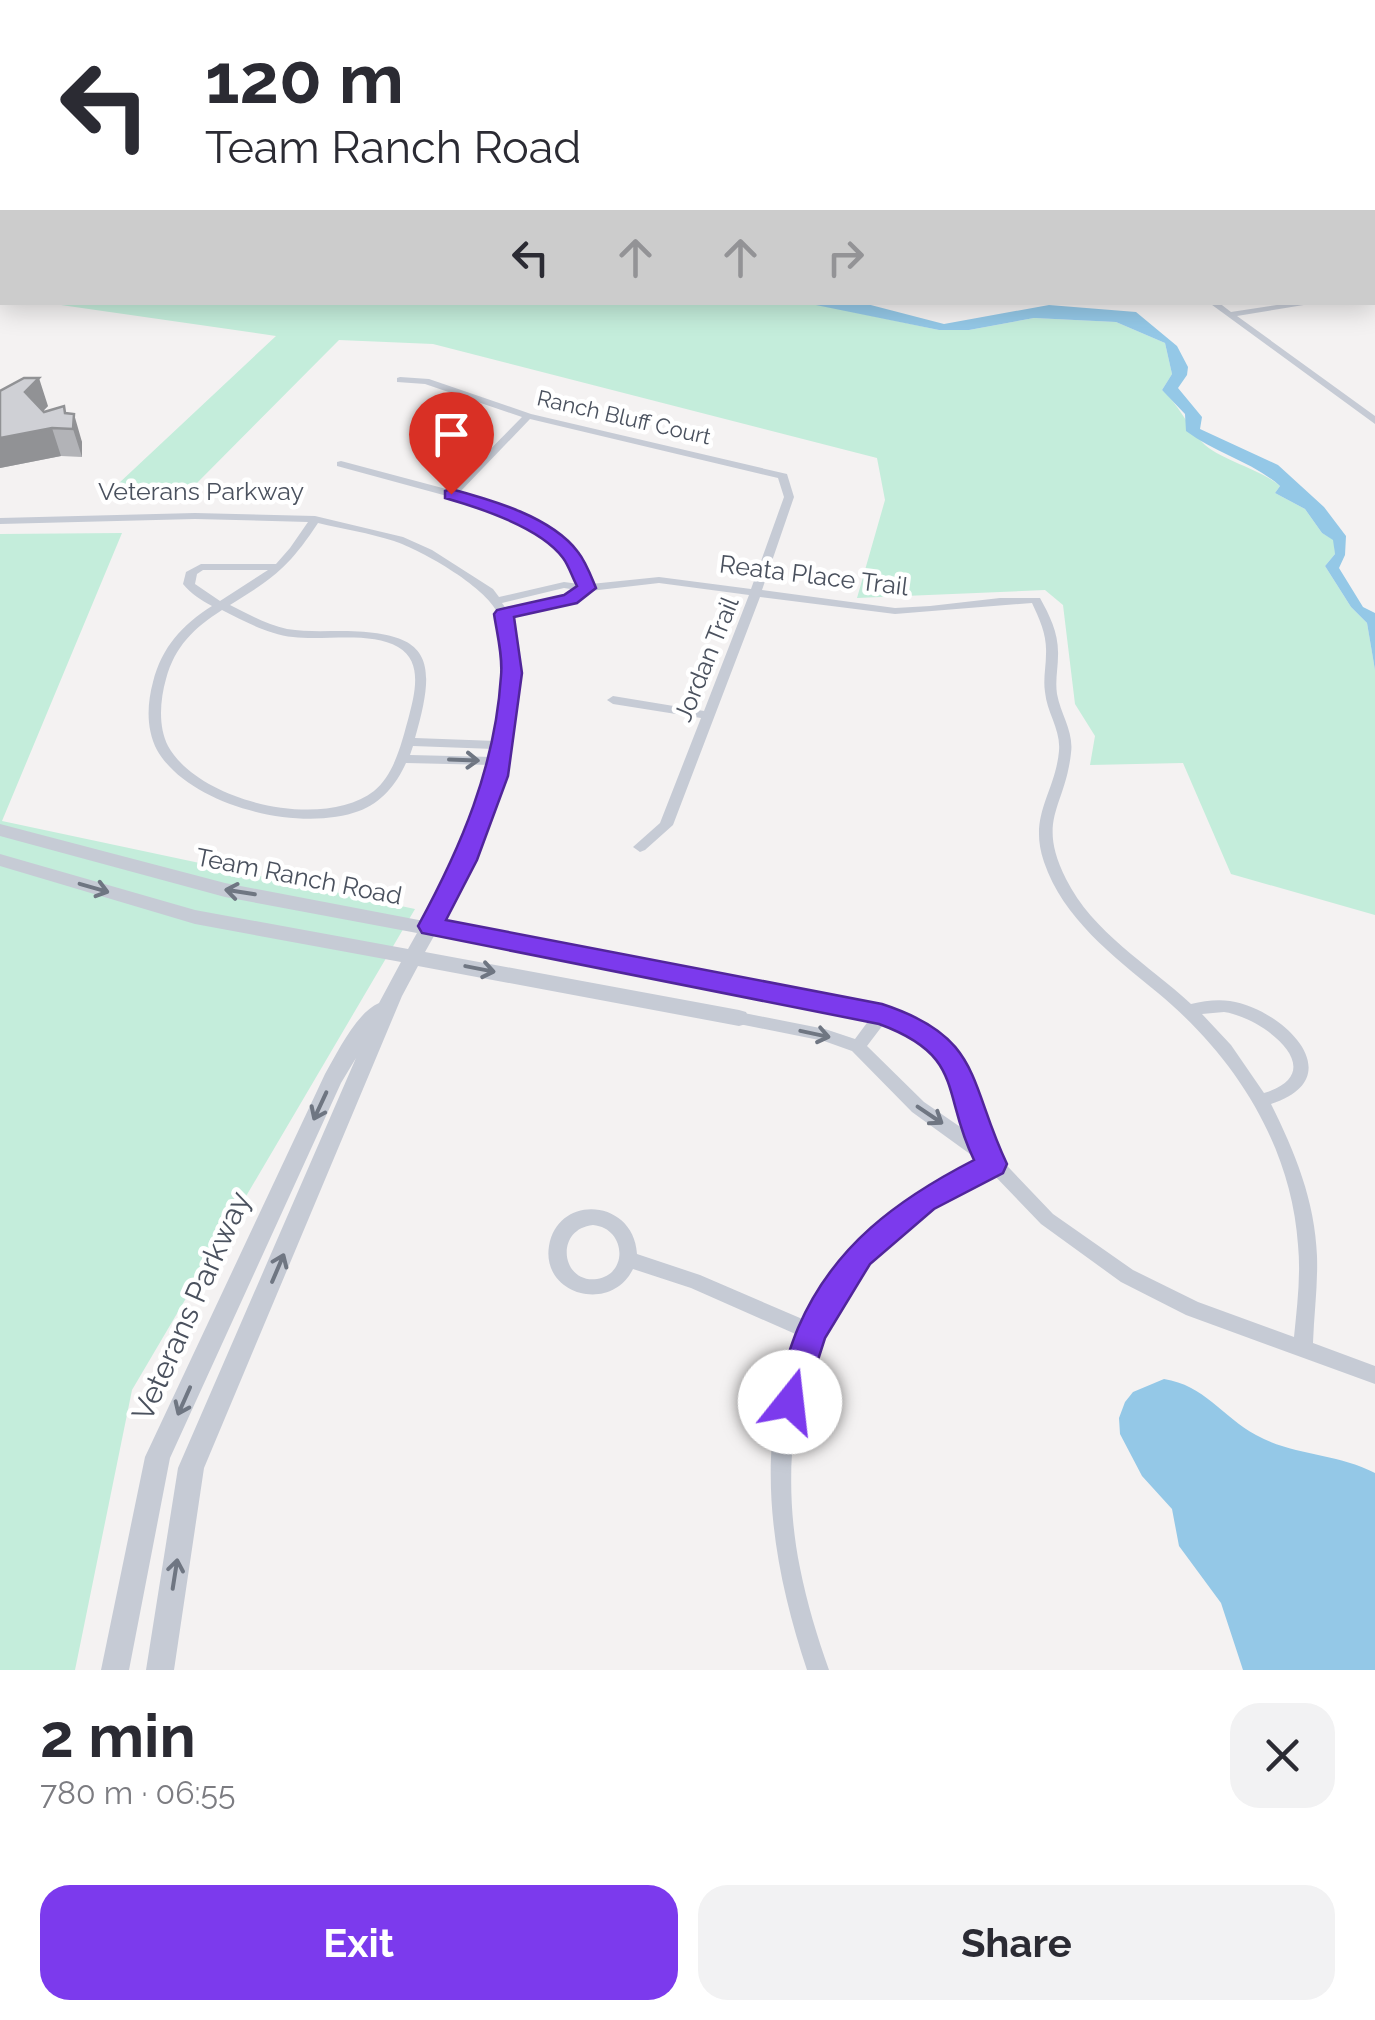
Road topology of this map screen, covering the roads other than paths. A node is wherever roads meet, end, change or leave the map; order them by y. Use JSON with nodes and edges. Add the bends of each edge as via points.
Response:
{"nodes":[{"id":1,"x":1216,"y":305,"type":"edge"},
{"id":2,"x":1298,"y":305,"type":"edge"},
{"id":3,"x":1230,"y":315,"type":"junction"},
{"id":4,"x":400,"y":380,"type":"dead end"},
{"id":5,"x":528,"y":416,"type":"junction"},
{"id":6,"x":1375,"y":421,"type":"edge"},
{"id":7,"x":340,"y":464,"type":"dead end"},
{"id":8,"x":784,"y":476,"type":"joint"},
{"id":9,"x":451,"y":494,"type":"junction"},
{"id":10,"x":316,"y":518,"type":"junction"},
{"id":11,"x":0,"y":521,"type":"edge"},
{"id":12,"x":279,"y":567,"type":"junction"},
{"id":13,"x":587,"y":588,"type":"junction"},
{"id":14,"x":756,"y":592,"type":"junction"},
{"id":15,"x":496,"y":601,"type":"junction"},
{"id":16,"x":222,"y":606,"type":"junction"},
{"id":17,"x":504,"y":614,"type":"junction"},
{"id":18,"x":613,"y":700,"type":"dead end"},
{"id":19,"x":707,"y":715,"type":"junction"},
{"id":20,"x":408,"y":742,"type":"junction"},
{"id":21,"x":502,"y":745,"type":"junction"},
{"id":22,"x":402,"y":759,"type":"junction"},
{"id":23,"x":498,"y":761,"type":"junction"},
{"id":24,"x":0,"y":830,"type":"edge"},
{"id":25,"x":640,"y":847,"type":"dead end"},
{"id":26,"x":0,"y":860,"type":"edge"},
{"id":27,"x":158,"y":873,"type":"junction"},
{"id":28,"x":134,"y":899,"type":"junction"},
{"id":29,"x":430,"y":926,"type":"junction"},
{"id":30,"x":414,"y":956,"type":"junction"},
{"id":31,"x":748,"y":988,"type":"joint"},
{"id":32,"x":392,"y":996,"type":"junction"},
{"id":33,"x":1189,"y":1010,"type":"junction"},
{"id":34,"x":882,"y":1014,"type":"junction"},
{"id":35,"x":739,"y":1018,"type":"joint"},
{"id":36,"x":858,"y":1048,"type":"junction"},
{"id":37,"x":1260,"y":1102,"type":"junction"},
{"id":38,"x":989,"y":1158,"type":"junction"},
{"id":39,"x":629,"y":1260,"type":"dead end"},
{"id":40,"x":812,"y":1332,"type":"junction"},
{"id":41,"x":1303,"y":1347,"type":"junction"},
{"id":42,"x":1375,"y":1376,"type":"edge"},
{"id":43,"x":114,"y":1670,"type":"edge"},
{"id":44,"x":160,"y":1670,"type":"edge"},
{"id":45,"x":818,"y":1670,"type":"edge"}],
"edges":[{"from":1,"to":3,"type":"street"},
{"from":2,"to":3,"type":"street"},
{"from":3,"to":6,"type":"street"},
{"from":4,"to":5,"type":"street","name":"Ranch Bluff Court","via":[[445,386]]},
{"from":5,"to":8,"type":"street","name":"Ranch Bluff Court"},
{"from":5,"to":9,"type":"street"},
{"from":7,"to":9,"type":"street"},
{"from":8,"to":14,"type":"street","name":"Jordan Trail","via":[[788,496]]},
{"from":9,"to":13,"type":"street","via":[[544,533],[570,554]]},
{"from":10,"to":11,"type":"street","name":"Veterans Parkway"},
{"from":10,"to":12,"type":"street"},
{"from":10,"to":15,"type":"street","name":"Veterans Parkway","via":[[428,552]]},
{"from":12,"to":16,"type":"street"},
{"from":12,"to":16,"type":"street","via":[[194,569],[190,588]]},
{"from":13,"to":14,"type":"street","name":"Reata Place Trail","via":[[659,580]]},
{"from":13,"to":15,"type":"street","name":"Reata Place Trail","via":[[564,585]]},
{"from":13,"to":17,"type":"street","name":"Reata Place Trail","via":[[571,599]]},
{"from":14,"to":19,"type":"street","name":"Jordan Trail"},
{"from":14,"to":33,"type":"street","name":"Reata Place Trail","via":[[894,610],[1036,600],[1051,634],[1050,689],[1066,740],[1044,820],[1052,864],[1094,929]]},
{"from":15,"to":17,"type":"street","name":"Veterans Parkway"},
{"from":16,"to":20,"type":"street","via":[[281,632],[370,635],[402,643],[416,656],[423,686]]},
{"from":16,"to":22,"type":"street","via":[[176,640],[158,682],[158,738],[190,778],[235,801],[328,814],[379,794]]},
{"from":17,"to":21,"type":"street","name":"Veterans Parkway","via":[[512,673]]},
{"from":18,"to":19,"type":"street"},
{"from":19,"to":25,"type":"street","name":"Jordan Trail","via":[[666,825]]},
{"from":20,"to":21,"type":"street"},
{"from":20,"to":22,"type":"street"},
{"from":21,"to":23,"type":"street","name":"Veterans Parkway"},
{"from":22,"to":23,"type":"street","one_way":true},
{"from":23,"to":29,"type":"street","name":"Veterans Parkway","via":[[466,860]]},
{"from":24,"to":27,"type":"street","name":"Team Ranch Road"},
{"from":26,"to":28,"type":"street","name":"Team Ranch Road","one_way":true},
{"from":27,"to":28,"type":"street"},
{"from":29,"to":27,"type":"street","name":"Team Ranch Road","one_way":true},
{"from":28,"to":30,"type":"street","name":"Team Ranch Road","via":[[195,917]]},
{"from":29,"to":30,"type":"street","name":"Veterans Parkway"},
{"from":29,"to":31,"type":"street","name":"Team Ranch Road"},
{"from":30,"to":32,"type":"street","name":"Veterans Parkway"},
{"from":30,"to":35,"type":"street","name":"Team Ranch Road","one_way":true},
{"from":31,"to":34,"type":"street","name":"Team Ranch Road"},
{"from":32,"to":43,"type":"street","name":"Veterans Parkway","one_way":true,"via":[[332,1080],[158,1457]]},
{"from":44,"to":32,"type":"street","name":"Veterans Parkway","one_way":true,"via":[[191,1468]]},
{"from":33,"to":37,"type":"street"},
{"from":33,"to":37,"type":"street","via":[[1247,1011],[1287,1036],[1300,1064],[1297,1081]]},
{"from":34,"to":36,"type":"street"},
{"from":34,"to":38,"type":"street","name":"Team Ranch Road","via":[[921,1031],[951,1056]]},
{"from":35,"to":36,"type":"street","name":"Team Ranch Road","one_way":true},
{"from":36,"to":38,"type":"street","name":"Team Ranch Road","one_way":true,"via":[[918,1107]]},
{"from":37,"to":41,"type":"street","via":[[1292,1169],[1304,1220]]},
{"from":38,"to":40,"type":"street","via":[[874,1241],[840,1281]]},
{"from":38,"to":41,"type":"street","name":"Team Ranch Road","via":[[1047,1219],[1127,1276],[1193,1309]]},
{"from":39,"to":40,"type":"street"},
{"from":40,"to":45,"type":"street","via":[[790,1402],[780,1484],[792,1585]]},
{"from":41,"to":42,"type":"street","name":"Team Ranch Road"}]}
